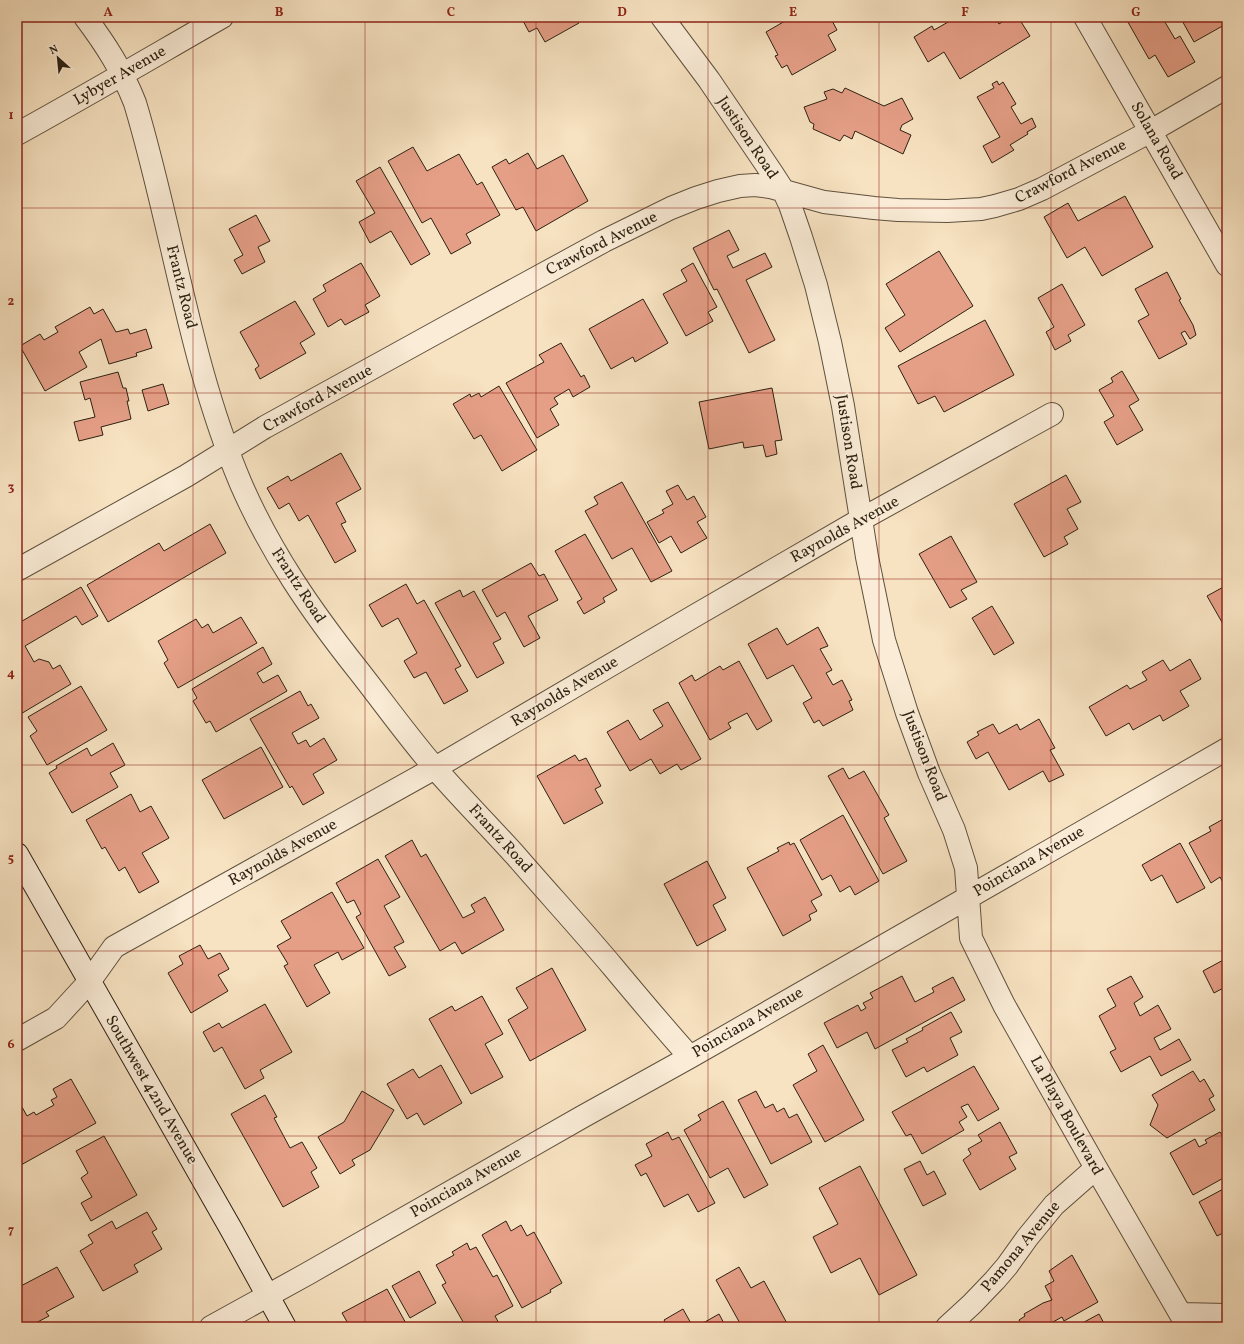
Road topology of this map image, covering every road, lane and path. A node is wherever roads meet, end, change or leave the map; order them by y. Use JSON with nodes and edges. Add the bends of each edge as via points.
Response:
{"nodes":[{"id":1,"x":85,"y":17,"type":"edge"},
{"id":2,"x":222,"y":17,"type":"edge"},
{"id":3,"x":662,"y":17,"type":"edge"},
{"id":4,"x":1085,"y":17,"type":"edge"},
{"id":5,"x":123,"y":74,"type":"junction"},
{"id":6,"x":1227,"y":87,"type":"edge"},
{"id":7,"x":1151,"y":132,"type":"junction"},
{"id":8,"x":17,"y":134,"type":"edge"},
{"id":9,"x":783,"y":190,"type":"junction"},
{"id":10,"x":1227,"y":265,"type":"edge"},
{"id":11,"x":1052,"y":414,"type":"dead end"},
{"id":12,"x":228,"y":450,"type":"junction"},
{"id":13,"x":860,"y":520,"type":"junction"},
{"id":14,"x":17,"y":570,"type":"edge"},
{"id":15,"x":1227,"y":749,"type":"edge"},
{"id":16,"x":435,"y":768,"type":"junction"},
{"id":17,"x":17,"y":854,"type":"edge"},
{"id":18,"x":968,"y":896,"type":"junction"},
{"id":19,"x":89,"y":982,"type":"junction"},
{"id":20,"x":17,"y":1040,"type":"edge"},
{"id":21,"x":690,"y":1057,"type":"junction"},
{"id":22,"x":1096,"y":1168,"type":"junction"},
{"id":23,"x":268,"y":1296,"type":"junction"},
{"id":24,"x":1227,"y":1315,"type":"edge"},
{"id":25,"x":1184,"y":1321,"type":"edge"},
{"id":26,"x":211,"y":1327,"type":"edge"},
{"id":27,"x":285,"y":1327,"type":"edge"},
{"id":28,"x":947,"y":1327,"type":"edge"}],
"edges":[{"from":1,"to":5,"type":"street","name":"Frantz Road"},
{"from":2,"to":5,"type":"street","name":"Lybyer Avenue"},
{"from":3,"to":9,"type":"street","name":"Justison Road","via":[[709,80]]},
{"from":4,"to":7,"type":"street","name":"Solana Road"},
{"from":5,"to":8,"type":"street","name":"Lybyer Avenue"},
{"from":5,"to":12,"type":"street","name":"Frantz Road","via":[[139,117],[200,361]]},
{"from":6,"to":7,"type":"street","name":"Crawford Avenue"},
{"from":7,"to":9,"type":"street","name":"Crawford Avenue","via":[[1031,195],[1010,203],[981,209],[947,211],[874,208],[824,202]]},
{"from":7,"to":10,"type":"street","name":"Solana Road"},
{"from":9,"to":12,"type":"street","name":"Crawford Avenue","via":[[755,185],[740,186],[711,193],[671,208],[604,241],[450,325]]},
{"from":9,"to":13,"type":"street","name":"Justison Road","via":[[810,262],[830,342],[843,406]]},
{"from":11,"to":13,"type":"street","name":"Raynolds Avenue"},
{"from":12,"to":14,"type":"street","name":"Crawford Avenue"},
{"from":12,"to":16,"type":"street","name":"Frantz Road","via":[[259,522],[304,600]]},
{"from":13,"to":16,"type":"street","name":"Raynolds Avenue"},
{"from":13,"to":18,"type":"street","name":"Justison Road","via":[[884,640],[923,757],[958,842],[966,868]]},
{"from":15,"to":18,"type":"street","name":"Poinciana Avenue"},
{"from":16,"to":19,"type":"street","name":"Raynolds Avenue","via":[[114,947]]},
{"from":16,"to":21,"type":"street","name":"Frantz Road"},
{"from":17,"to":19,"type":"street","name":"Southwest 42nd Avenue"},
{"from":18,"to":21,"type":"street","name":"Poinciana Avenue"},
{"from":18,"to":22,"type":"street","name":"La Playa Boulevard","via":[[971,938],[1004,1005]]},
{"from":19,"to":20,"type":"street","name":"Raynolds Avenue","via":[[56,1018]]},
{"from":19,"to":23,"type":"street","name":"Southwest 42nd Avenue"},
{"from":21,"to":23,"type":"street","name":"Poinciana Avenue"},
{"from":22,"to":25,"type":"street","name":"La Playa Boulevard"},
{"from":22,"to":28,"type":"street","name":"Pamona Avenue","via":[[1054,1205],[996,1280]]},
{"from":23,"to":26,"type":"street","name":"Poinciana Avenue"},
{"from":23,"to":27,"type":"street","name":"Southwest 42nd Avenue"},
{"from":24,"to":25,"type":"street"}]}
